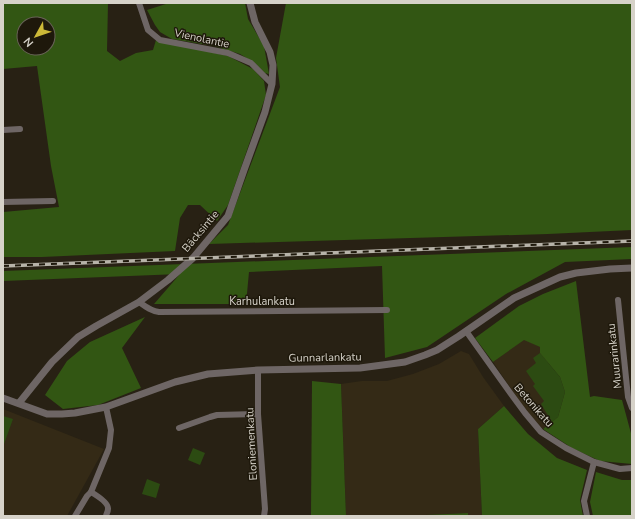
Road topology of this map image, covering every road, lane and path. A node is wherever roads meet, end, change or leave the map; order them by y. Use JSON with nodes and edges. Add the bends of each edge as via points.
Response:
{"nodes":[{"id":1,"x":139,"y":3,"type":"edge"},
{"id":2,"x":250,"y":3,"type":"edge"},
{"id":3,"x":272,"y":84,"type":"junction"},
{"id":4,"x":20,"y":129,"type":"dead end"},
{"id":5,"x":3,"y":130,"type":"edge"},
{"id":6,"x":53,"y":201,"type":"dead end"},
{"id":7,"x":3,"y":202,"type":"edge"},
{"id":8,"x":632,"y":268,"type":"edge"},
{"id":9,"x":618,"y":300,"type":"dead end"},
{"id":10,"x":139,"y":302,"type":"junction"},
{"id":11,"x":387,"y":310,"type":"dead end"},
{"id":12,"x":466,"y":331,"type":"junction"},
{"id":13,"x":258,"y":370,"type":"junction"},
{"id":14,"x":3,"y":398,"type":"edge"},
{"id":15,"x":19,"y":403,"type":"junction"},
{"id":16,"x":106,"y":407,"type":"junction"},
{"id":17,"x":632,"y":408,"type":"edge"},
{"id":18,"x":258,"y":414,"type":"junction"},
{"id":19,"x":179,"y":428,"type":"dead end"},
{"id":20,"x":594,"y":462,"type":"junction"},
{"id":21,"x":632,"y":468,"type":"edge"},
{"id":22,"x":91,"y":492,"type":"junction"},
{"id":23,"x":75,"y":516,"type":"edge"},
{"id":24,"x":106,"y":516,"type":"edge"},
{"id":25,"x":264,"y":516,"type":"edge"},
{"id":26,"x":587,"y":516,"type":"edge"}],
"edges":[{"from":1,"to":3,"type":"street","name":"Vienolantie","via":[[148,30],[160,40],[228,53],[251,63]]},
{"from":2,"to":3,"type":"street","name":"Bäcksintie","via":[[255,22],[270,52],[273,65]]},
{"from":3,"to":10,"type":"street","name":"Bäcksintie","via":[[265,112],[228,216],[193,258]]},
{"from":4,"to":5,"type":"street"},
{"from":6,"to":7,"type":"street"},
{"from":8,"to":12,"type":"street","name":"Gunnarlankatu","via":[[566,275],[514,298]]},
{"from":9,"to":17,"type":"street","name":"Muurarinkatu","via":[[628,397]]},
{"from":10,"to":11,"type":"street","name":"Karhulankatu","via":[[154,312]]},
{"from":10,"to":15,"type":"street","name":"Bäcksintie","via":[[78,337],[52,362]]},
{"from":12,"to":13,"type":"street","name":"Gunnarlankatu","via":[[437,350],[405,362],[360,368]]},
{"from":12,"to":20,"type":"street","name":"Betonikatu","via":[[541,432]]},
{"from":13,"to":16,"type":"street","name":"Gunnarlankatu","via":[[208,374],[175,382]]},
{"from":13,"to":18,"type":"street","name":"Eloniemenkatu"},
{"from":14,"to":15,"type":"street","name":"Gunnarlankatu"},
{"from":15,"to":16,"type":"street","name":"Gunnarlankatu","via":[[47,414],[74,413]]},
{"from":16,"to":22,"type":"street","via":[[111,430],[109,448]]},
{"from":18,"to":19,"type":"street","via":[[217,415]]},
{"from":18,"to":25,"type":"street","name":"Eloniemenkatu"},
{"from":20,"to":21,"type":"street","name":"Betonikatu","via":[[620,469]]},
{"from":20,"to":26,"type":"street","via":[[584,501]]},
{"from":22,"to":23,"type":"street"},
{"from":22,"to":24,"type":"street","via":[[108,505]]}]}
